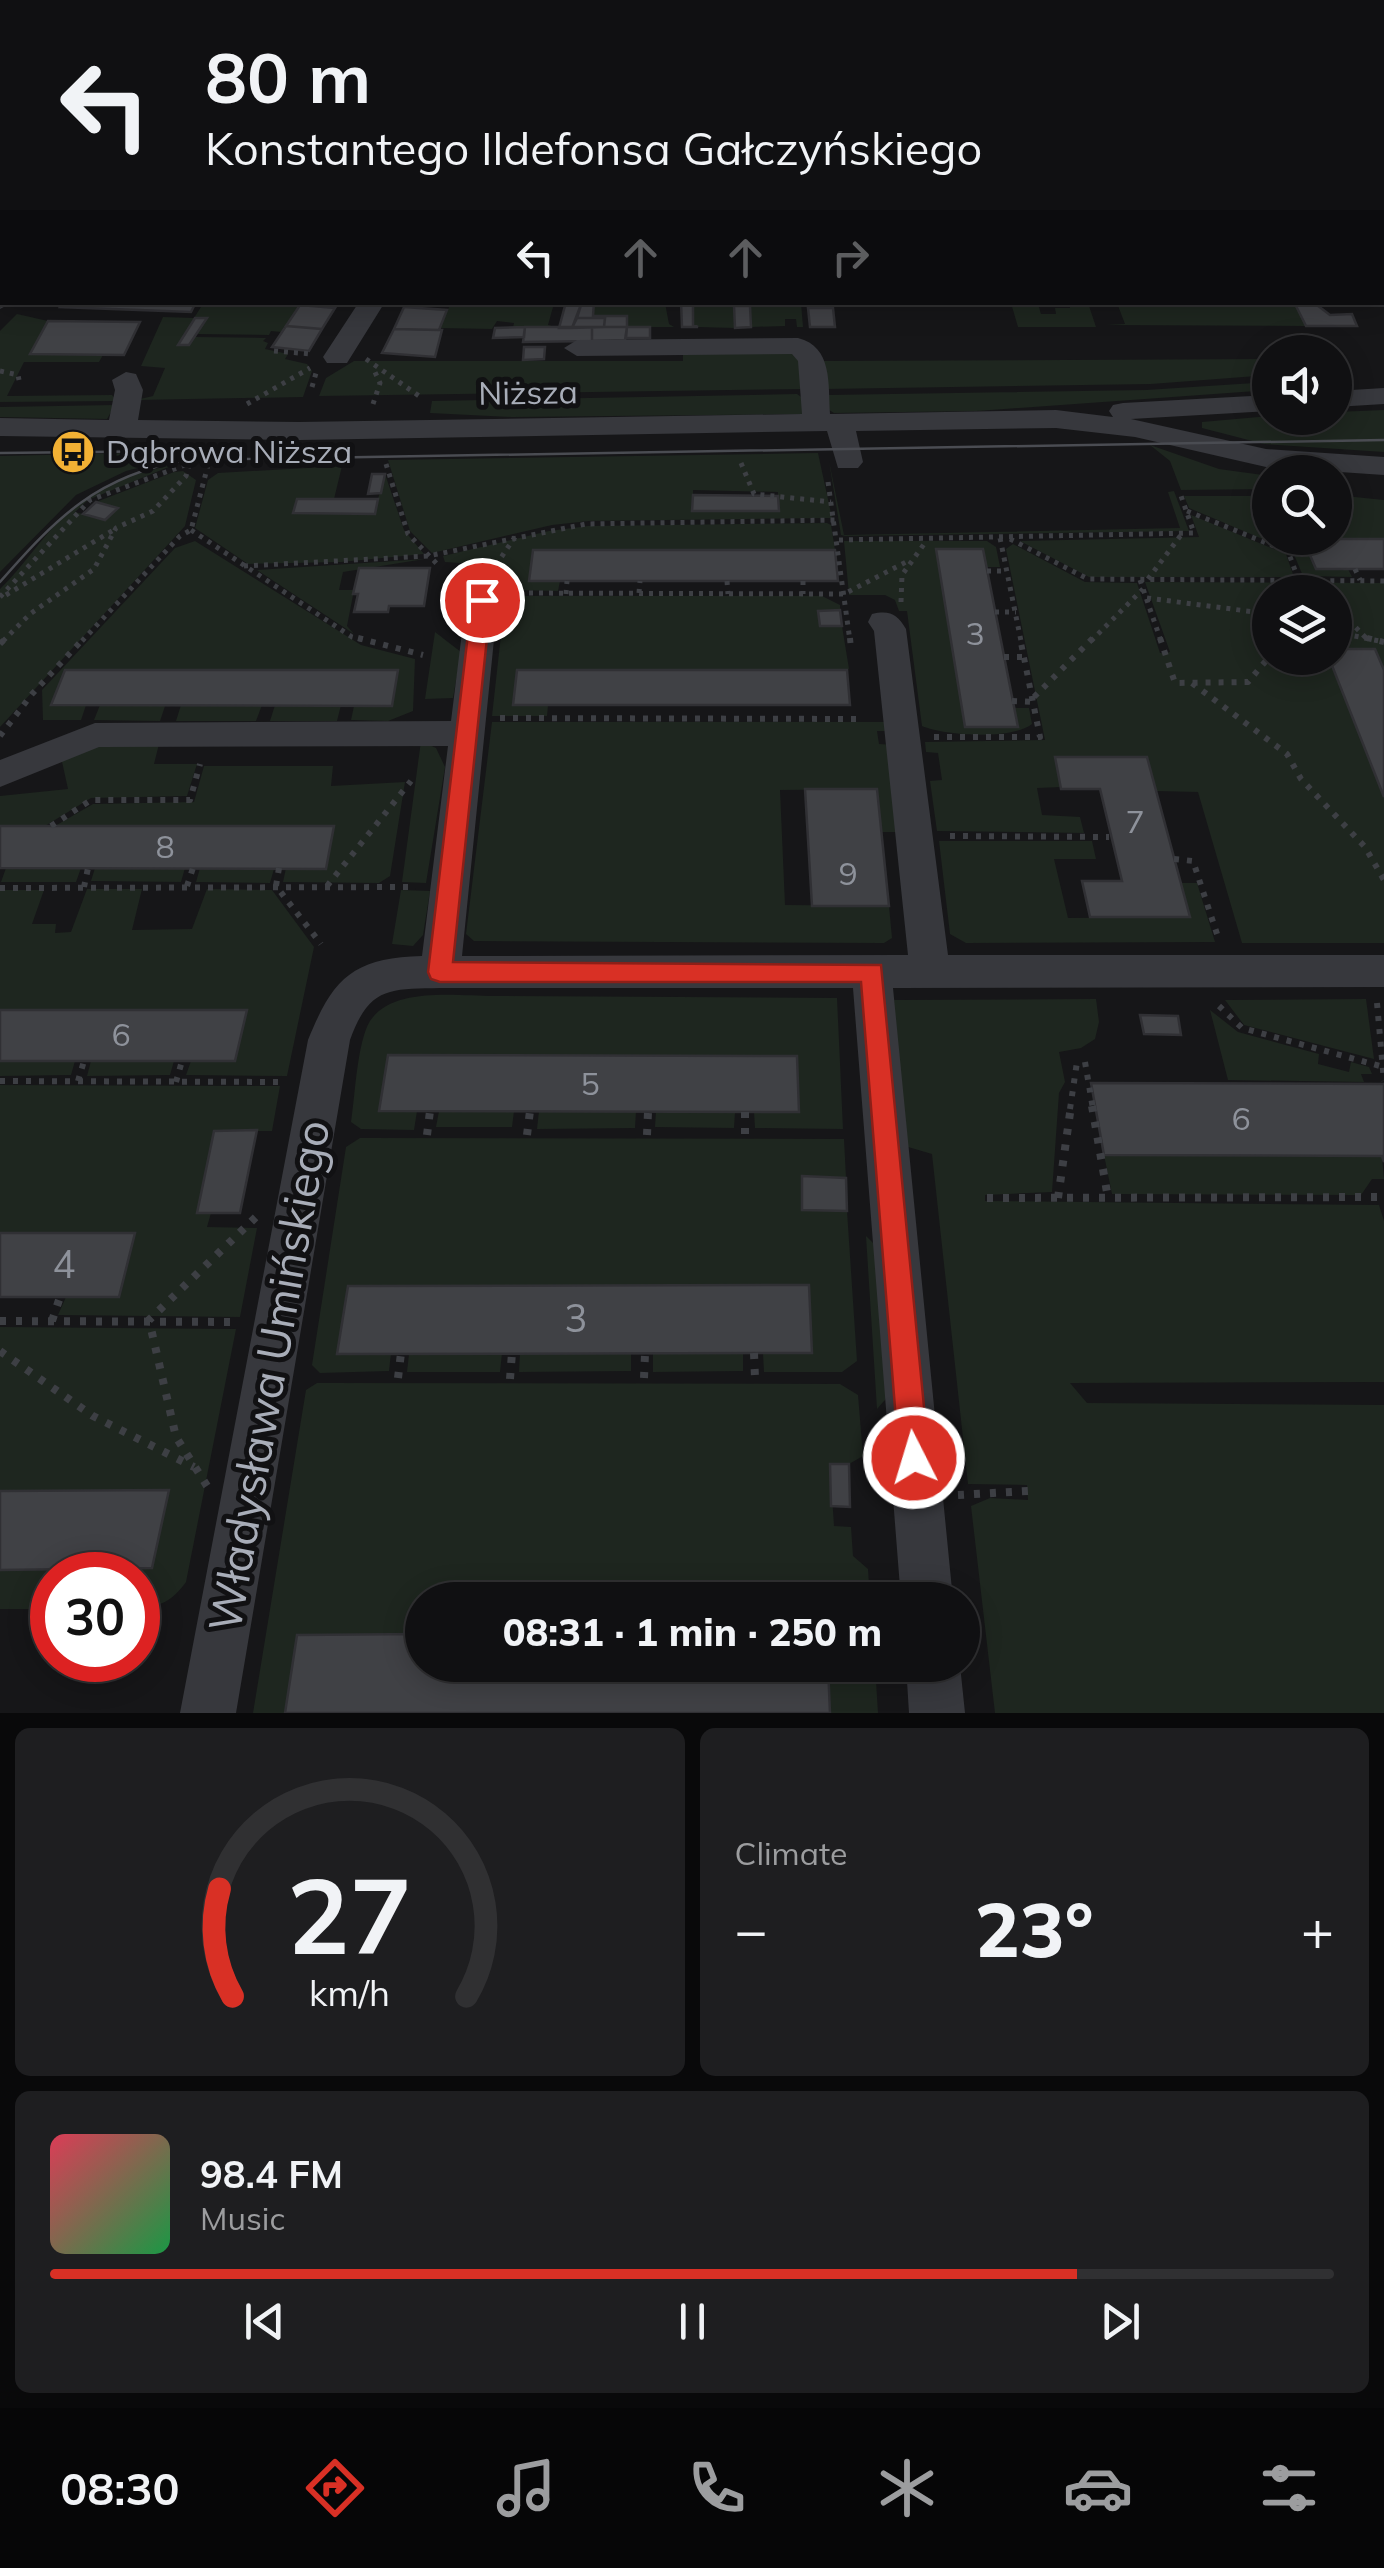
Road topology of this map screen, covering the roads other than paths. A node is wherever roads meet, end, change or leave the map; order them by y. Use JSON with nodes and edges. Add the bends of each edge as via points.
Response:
{"nodes":[{"id":1,"x":370,"y":305,"type":"edge"},
{"id":2,"x":577,"y":348,"type":"dead end"},
{"id":3,"x":337,"y":355,"type":"road end"},
{"id":4,"x":126,"y":380,"type":"dead end"},
{"id":5,"x":1384,"y":396,"type":"edge"},
{"id":6,"x":1352,"y":399,"type":"edge"},
{"id":7,"x":1252,"y":407,"type":"edge"},
{"id":8,"x":1172,"y":422,"type":"junction"},
{"id":9,"x":829,"y":423,"type":"junction"},
{"id":10,"x":0,"y":428,"type":"edge"},
{"id":11,"x":122,"y":430,"type":"junction"},
{"id":12,"x":848,"y":462,"type":"dead end"},
{"id":13,"x":1384,"y":466,"type":"edge"},
{"id":14,"x":492,"y":597,"type":"road end"},
{"id":15,"x":894,"y":617,"type":"road end"},
{"id":16,"x":467,"y":726,"type":"junction"},
{"id":17,"x":0,"y":774,"type":"edge"},
{"id":18,"x":930,"y":971,"type":"junction"},
{"id":19,"x":440,"y":972,"type":"junction"},
{"id":20,"x":872,"y":972,"type":"junction"},
{"id":21,"x":1380,"y":984,"type":"edge"},
{"id":22,"x":925,"y":1582,"type":"edge"},
{"id":23,"x":934,"y":1682,"type":"edge"},
{"id":24,"x":208,"y":1713,"type":"edge"},
{"id":25,"x":937,"y":1713,"type":"edge"}],
"edges":[{"from":1,"to":3,"type":"street"},
{"from":2,"to":9,"type":"street","via":[[798,346],[812,361]]},
{"from":4,"to":11,"type":"street"},
{"from":5,"to":6,"type":"street"},
{"from":7,"to":8,"type":"street","name":"Niższa"},
{"from":8,"to":9,"type":"street","name":"Niższa"},
{"from":8,"to":13,"type":"street","name":"Niższa","via":[[1266,458]]},
{"from":9,"to":11,"type":"street","name":"Niższa"},
{"from":9,"to":12,"type":"street"},
{"from":10,"to":11,"type":"street","name":"Niższa"},
{"from":14,"to":16,"type":"street"},
{"from":15,"to":18,"type":"street","via":[[890,628]]},
{"from":16,"to":17,"type":"street","via":[[95,735]]},
{"from":16,"to":19,"type":"street"},
{"from":18,"to":20,"type":"street"},
{"from":18,"to":21,"type":"street"},
{"from":19,"to":20,"type":"street"},
{"from":19,"to":24,"type":"street","name":"Władysława Umińskiego","via":[[367,978],[346,998],[329,1040]]},
{"from":20,"to":22,"type":"street"},
{"from":23,"to":25,"type":"street"}]}
